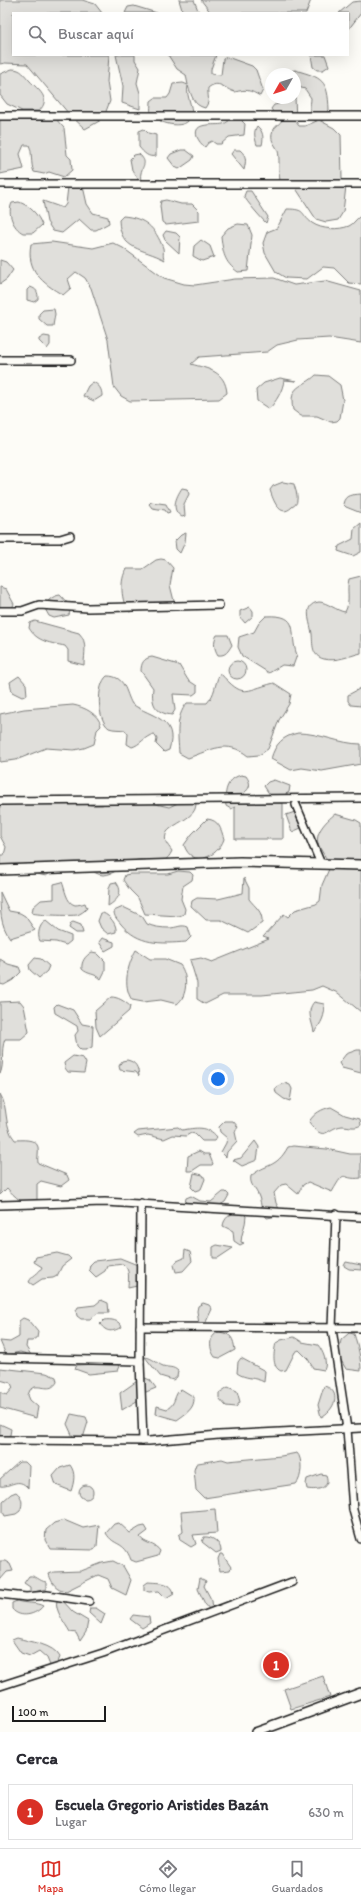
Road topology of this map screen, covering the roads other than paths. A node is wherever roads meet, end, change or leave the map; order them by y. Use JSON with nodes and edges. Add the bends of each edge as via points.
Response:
{"nodes":[{"id":1,"x":0,"y":116,"type":"edge"},
{"id":2,"x":361,"y":116,"type":"edge"},
{"id":3,"x":0,"y":184,"type":"edge"},
{"id":4,"x":361,"y":184,"type":"edge"},
{"id":5,"x":0,"y":360,"type":"edge"},
{"id":6,"x":71,"y":360,"type":"dead end"},
{"id":7,"x":70,"y":536,"type":"dead end"},
{"id":8,"x":0,"y":539,"type":"edge"},
{"id":9,"x":219,"y":605,"type":"dead end"},
{"id":10,"x":0,"y":611,"type":"edge"},
{"id":11,"x":361,"y":798,"type":"edge"},
{"id":12,"x":0,"y":801,"type":"edge"},
{"id":13,"x":296,"y":805,"type":"dead end"},
{"id":14,"x":321,"y":864,"type":"junction"},
{"id":15,"x":361,"y":865,"type":"edge"},
{"id":16,"x":0,"y":870,"type":"edge"},
{"id":17,"x":141,"y":1203,"type":"junction"},
{"id":18,"x":0,"y":1205,"type":"edge"},
{"id":19,"x":336,"y":1214,"type":"junction"},
{"id":20,"x":361,"y":1217,"type":"edge"},
{"id":21,"x":140,"y":1327,"type":"junction"},
{"id":22,"x":361,"y":1328,"type":"edge"},
{"id":23,"x":332,"y":1329,"type":"junction"},
{"id":24,"x":0,"y":1358,"type":"edge"},
{"id":25,"x":140,"y":1360,"type":"junction"},
{"id":26,"x":361,"y":1428,"type":"edge"},
{"id":27,"x":347,"y":1429,"type":"junction"},
{"id":28,"x":0,"y":1440,"type":"edge"},
{"id":29,"x":142,"y":1441,"type":"junction"},
{"id":30,"x":361,"y":1539,"type":"edge"},
{"id":31,"x":292,"y":1582,"type":"dead end"},
{"id":32,"x":0,"y":1594,"type":"edge"},
{"id":33,"x":89,"y":1601,"type":"dead end"},
{"id":34,"x":0,"y":1686,"type":"edge"},
{"id":35,"x":361,"y":1693,"type":"edge"},
{"id":36,"x":272,"y":1726,"type":"joint"},
{"id":37,"x":255,"y":1732,"type":"edge"}],
"edges":[{"from":1,"to":2,"type":"street"},
{"from":3,"to":4,"type":"street"},
{"from":5,"to":6,"type":"street"},
{"from":7,"to":8,"type":"street","via":[[60,539]]},
{"from":9,"to":10,"type":"street","via":[[88,608],[39,605],[22,611]]},
{"from":11,"to":12,"type":"street"},
{"from":13,"to":14,"type":"street"},
{"from":14,"to":15,"type":"street"},
{"from":14,"to":16,"type":"street","via":[[240,862]]},
{"from":17,"to":18,"type":"street"},
{"from":17,"to":19,"type":"street"},
{"from":17,"to":21,"type":"street"},
{"from":19,"to":20,"type":"street"},
{"from":19,"to":23,"type":"street"},
{"from":21,"to":23,"type":"street"},
{"from":21,"to":25,"type":"street"},
{"from":22,"to":23,"type":"street"},
{"from":23,"to":27,"type":"street"},
{"from":24,"to":25,"type":"street"},
{"from":25,"to":29,"type":"street"},
{"from":26,"to":27,"type":"street"},
{"from":27,"to":29,"type":"street"},
{"from":27,"to":30,"type":"street","via":[[354,1510]]},
{"from":28,"to":29,"type":"street"},
{"from":31,"to":34,"type":"street","via":[[104,1653]]},
{"from":32,"to":33,"type":"street","via":[[26,1597],[51,1595]]},
{"from":35,"to":36,"type":"street"},
{"from":36,"to":37,"type":"street"}]}
